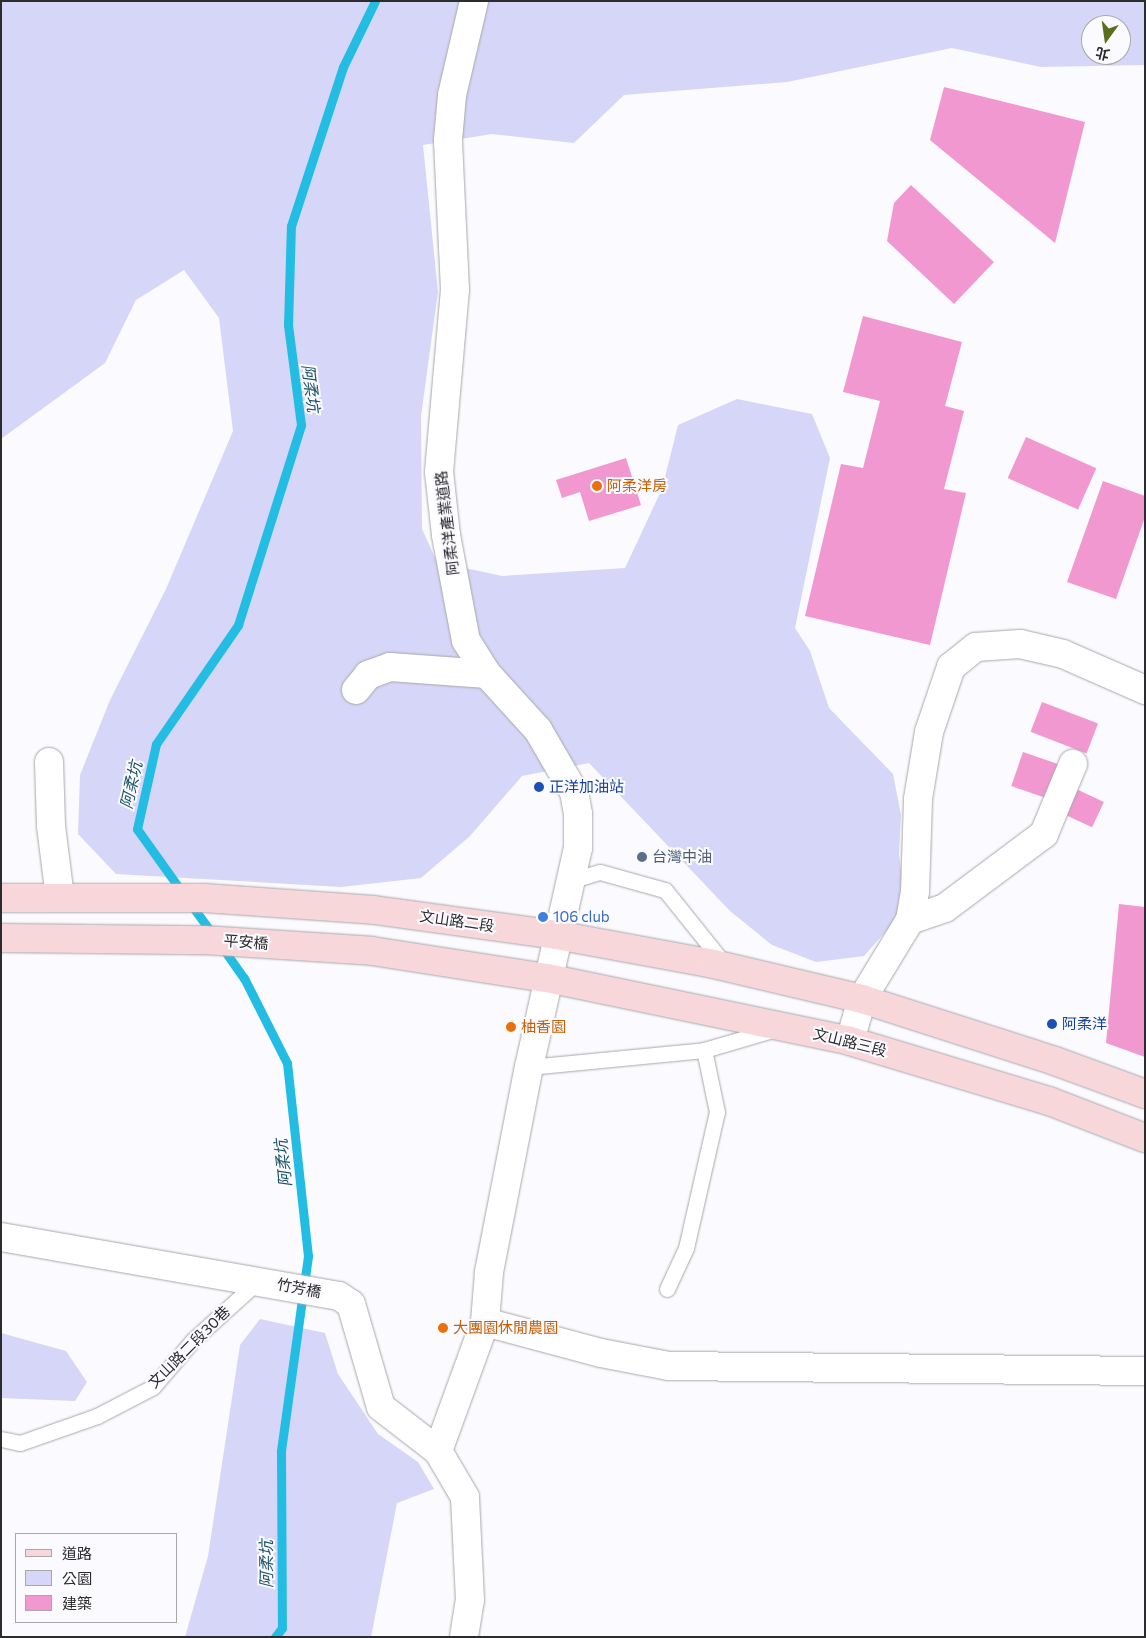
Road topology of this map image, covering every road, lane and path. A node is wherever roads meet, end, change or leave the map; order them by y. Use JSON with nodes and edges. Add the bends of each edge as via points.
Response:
{"nodes":[{"id":1,"x":474,"y":1,"type":"edge"},
{"id":2,"x":487,"y":674,"type":"junction"},
{"id":3,"x":356,"y":690,"type":"dead end"},
{"id":4,"x":1145,"y":690,"type":"edge"},
{"id":5,"x":50,"y":762,"type":"dead end"},
{"id":6,"x":1073,"y":764,"type":"dead end"},
{"id":7,"x":570,"y":882,"type":"junction"},
{"id":8,"x":60,"y":897,"type":"junction"},
{"id":9,"x":1,"y":898,"type":"edge"},
{"id":10,"x":910,"y":920,"type":"junction"},
{"id":11,"x":556,"y":935,"type":"junction"},
{"id":12,"x":1,"y":938,"type":"edge"},
{"id":13,"x":726,"y":967,"type":"junction"},
{"id":14,"x":547,"y":978,"type":"junction"},
{"id":15,"x":862,"y":999,"type":"junction"},
{"id":16,"x":784,"y":1027,"type":"junction"},
{"id":17,"x":850,"y":1041,"type":"junction"},
{"id":18,"x":704,"y":1050,"type":"junction"},
{"id":19,"x":528,"y":1067,"type":"junction"},
{"id":20,"x":1145,"y":1094,"type":"edge"},
{"id":21,"x":1145,"y":1138,"type":"edge"},
{"id":22,"x":1,"y":1237,"type":"edge"},
{"id":23,"x":260,"y":1280,"type":"junction"},
{"id":24,"x":667,"y":1289,"type":"dead end"},
{"id":25,"x":485,"y":1322,"type":"junction"},
{"id":26,"x":1145,"y":1371,"type":"edge"},
{"id":27,"x":1,"y":1439,"type":"edge"},
{"id":28,"x":438,"y":1451,"type":"junction"},
{"id":29,"x":464,"y":1637,"type":"edge"}],
"edges":[{"from":1,"to":2,"type":"street","name":"阿柔洋產業道路","via":[[452,95],[448,140],[455,290],[439,472],[446,535],[466,641]]},
{"from":2,"to":3,"type":"street","via":[[390,667],[368,675]]},
{"from":2,"to":7,"type":"street","name":"阿柔洋產業道路","via":[[538,730],[574,792],[578,848]]},
{"from":4,"to":10,"type":"street","via":[[1062,654],[1020,644],[976,648],[951,667],[929,732],[918,799],[915,891]]},
{"from":5,"to":8,"type":"street","via":[[51,826]]},
{"from":6,"to":10,"type":"street","via":[[1044,834],[946,908]]},
{"from":7,"to":11,"type":"street","name":"阿柔洋產業道路"},
{"from":7,"to":13,"type":"lane","via":[[600,872],[665,890]]},
{"from":8,"to":9,"type":"main road"},
{"from":8,"to":11,"type":"main road","name":"文山路二段","via":[[204,898],[357,908]]},
{"from":10,"to":15,"type":"street"},
{"from":11,"to":13,"type":"main road"},
{"from":11,"to":14,"type":"street","name":"阿柔洋產業道路"},
{"from":12,"to":14,"type":"main road","name":"平安橋","via":[[120,937],[372,951]]},
{"from":13,"to":15,"type":"main road"},
{"from":14,"to":16,"type":"main road","name":"文山路三段"},
{"from":14,"to":19,"type":"street","name":"阿柔洋產業道路"},
{"from":15,"to":17,"type":"street"},
{"from":15,"to":20,"type":"main road","via":[[1055,1061]]},
{"from":16,"to":17,"type":"main road","name":"文山路三段"},
{"from":16,"to":18,"type":"lane"},
{"from":17,"to":21,"type":"main road","name":"文山路三段","via":[[1050,1100]]},
{"from":18,"to":19,"type":"lane"},
{"from":18,"to":24,"type":"lane","via":[[717,1112],[686,1248]]},
{"from":19,"to":25,"type":"street","name":"阿柔洋產業道路","via":[[489,1272]]},
{"from":22,"to":23,"type":"street","name":"竹芳橋"},
{"from":23,"to":27,"type":"lane","name":"文山路二段30巷","via":[[193,1340],[153,1387],[97,1416],[20,1443]]},
{"from":23,"to":28,"type":"street","name":"竹芳橋","via":[[339,1296],[351,1304],[381,1407]]},
{"from":25,"to":26,"type":"street","via":[[601,1353],[669,1366]]},
{"from":25,"to":28,"type":"street","name":"阿柔洋產業道路"},
{"from":28,"to":29,"type":"street","via":[[466,1497],[470,1600]]}]}
